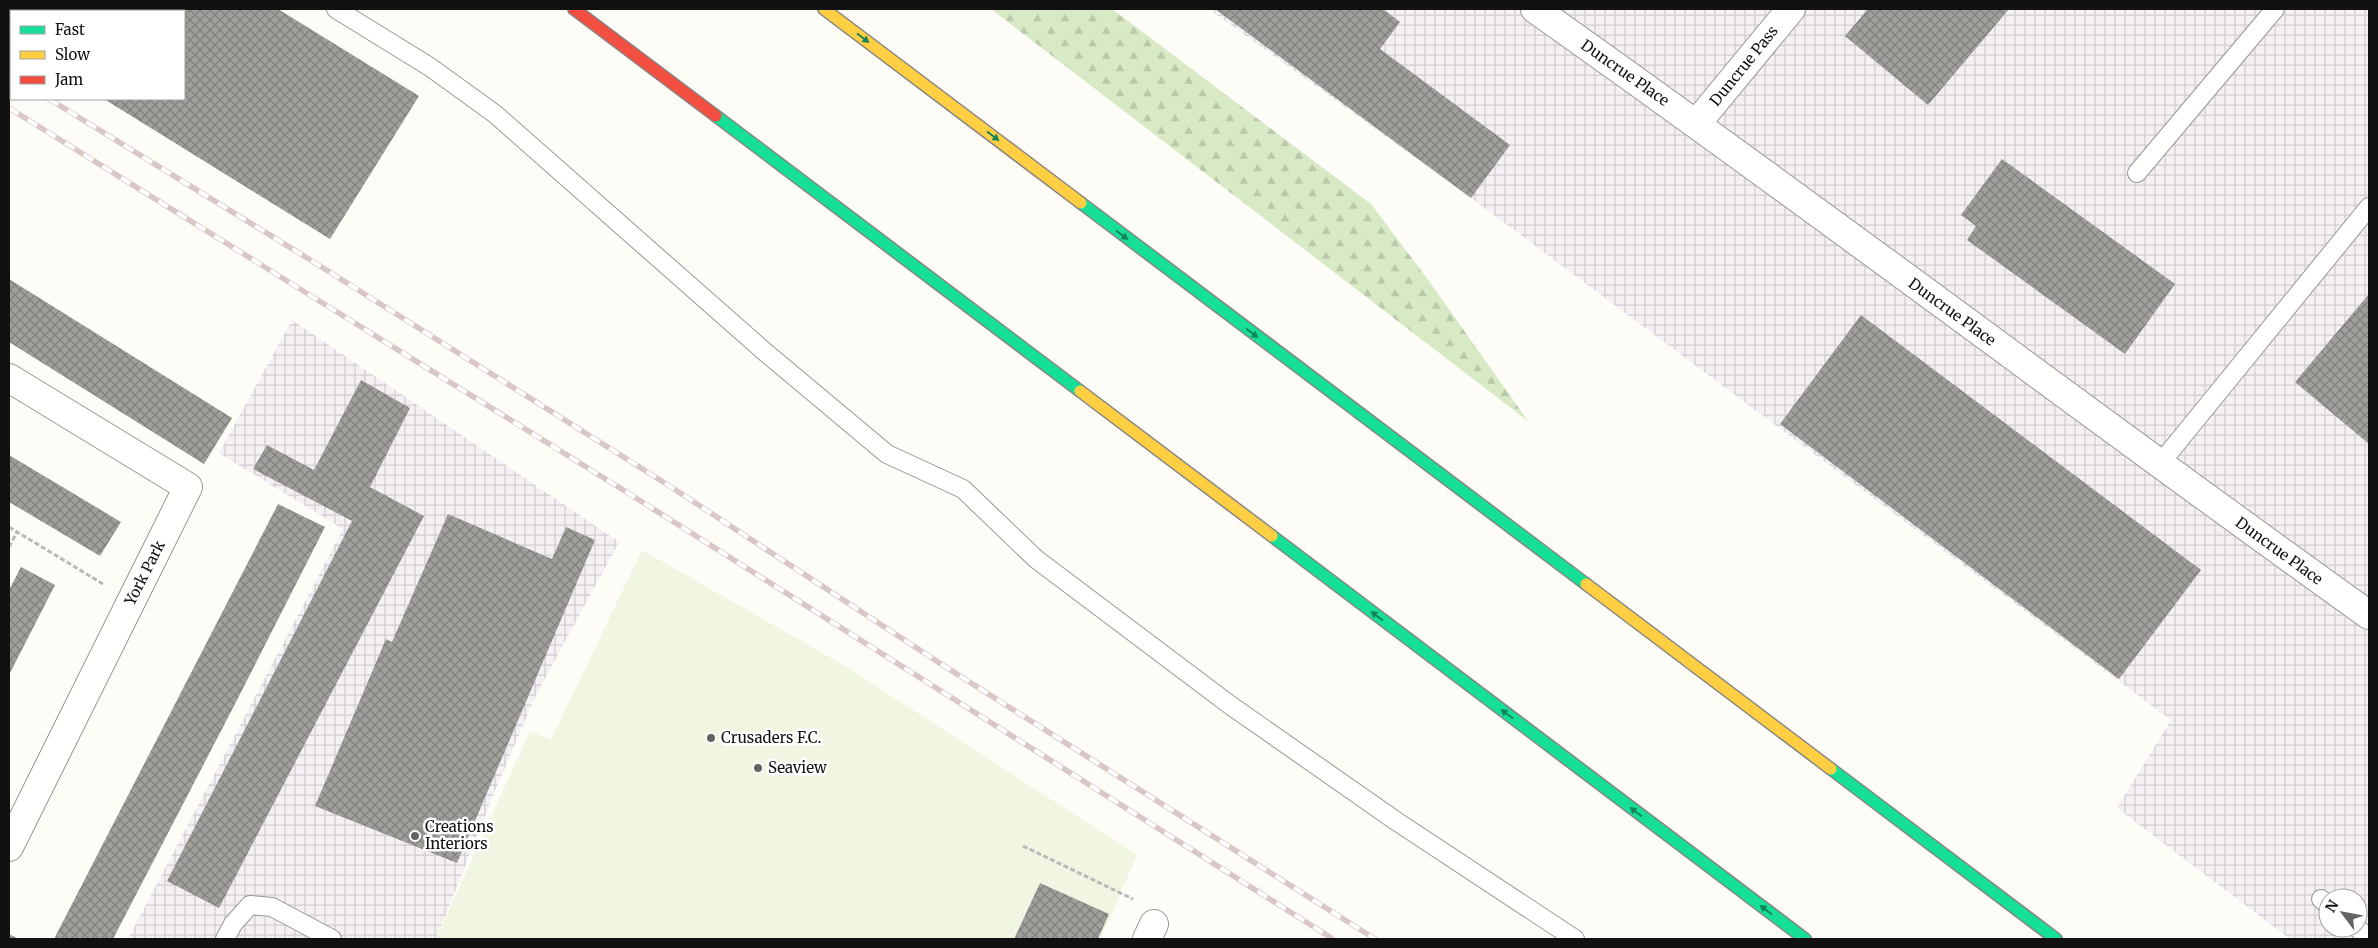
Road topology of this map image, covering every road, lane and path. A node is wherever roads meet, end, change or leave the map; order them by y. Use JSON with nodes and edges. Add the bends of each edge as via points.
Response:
{"nodes":[{"id":1,"x":336,"y":9,"type":"edge"},
{"id":2,"x":574,"y":9,"type":"edge"},
{"id":3,"x":824,"y":9,"type":"edge"},
{"id":4,"x":1534,"y":9,"type":"edge"},
{"id":5,"x":1791,"y":9,"type":"edge"},
{"id":6,"x":2275,"y":9,"type":"edge"},
{"id":7,"x":1697,"y":123,"type":"junction"},
{"id":8,"x":2136,"y":173,"type":"dead end"},
{"id":9,"x":2369,"y":207,"type":"edge"},
{"id":10,"x":9,"y":378,"type":"edge"},
{"id":11,"x":2159,"y":465,"type":"junction"},
{"id":12,"x":9,"y":527,"type":"edge"},
{"id":13,"x":17,"y":532,"type":"junction"},
{"id":14,"x":9,"y":547,"type":"edge"},
{"id":15,"x":131,"y":602,"type":"junction"},
{"id":16,"x":2369,"y":615,"type":"edge"},
{"id":17,"x":1023,"y":846,"type":"dead end"},
{"id":18,"x":9,"y":847,"type":"edge"},
{"id":19,"x":1151,"y":932,"type":"edge"},
{"id":20,"x":225,"y":939,"type":"edge"},
{"id":21,"x":332,"y":939,"type":"edge"},
{"id":22,"x":1575,"y":939,"type":"edge"},
{"id":23,"x":1805,"y":939,"type":"edge"},
{"id":24,"x":2056,"y":939,"type":"edge"}],
"edges":[{"from":1,"to":22,"type":"lane","via":[[430,67],[495,114],[765,352],[888,454],[963,489],[1036,559],[1230,705],[1396,821]]},
{"from":23,"to":2,"type":"highway","one_way":true},
{"from":3,"to":24,"type":"highway","one_way":true},
{"from":4,"to":7,"type":"street","name":"Duncrue Place"},
{"from":5,"to":7,"type":"street","name":"Duncrue Pass"},
{"from":6,"to":8,"type":"lane"},
{"from":7,"to":11,"type":"street","name":"Duncrue Place"},
{"from":9,"to":11,"type":"lane"},
{"from":10,"to":15,"type":"street","name":"York Park","via":[[188,488]]},
{"from":11,"to":16,"type":"street","name":"Duncrue Place"},
{"from":12,"to":13,"type":"path"},
{"from":13,"to":14,"type":"path"},
{"from":13,"to":15,"type":"path"},
{"from":15,"to":18,"type":"street","name":"York Park"},
{"from":17,"to":19,"type":"path","via":[[1159,911]]},
{"from":20,"to":21,"type":"lane","via":[[250,905],[272,907]]}]}
